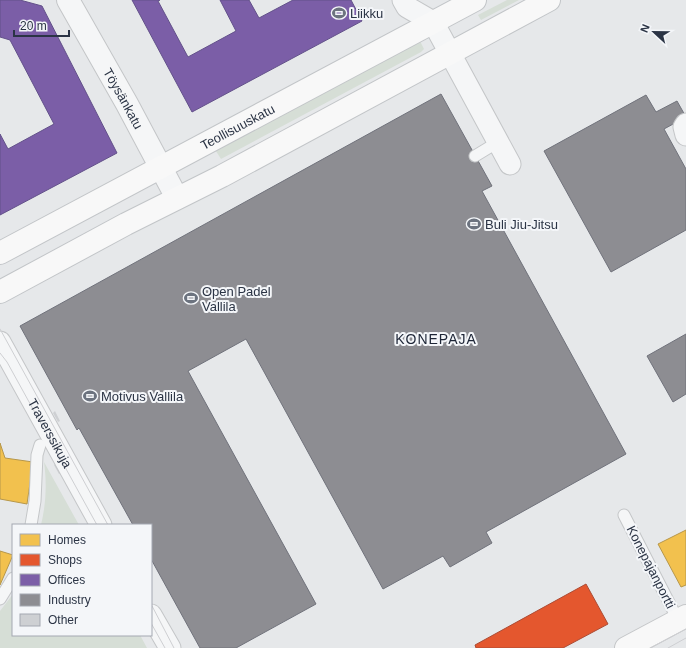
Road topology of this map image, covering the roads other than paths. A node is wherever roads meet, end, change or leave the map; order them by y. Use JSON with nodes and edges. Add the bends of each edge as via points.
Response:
{"nodes":[{"id":1,"x":68,"y":0,"type":"edge"},
{"id":2,"x":403,"y":0,"type":"edge"},
{"id":3,"x":475,"y":0,"type":"edge"},
{"id":4,"x":549,"y":0,"type":"edge"},
{"id":5,"x":432,"y":22,"type":"junction"},
{"id":6,"x":450,"y":52,"type":"junction"},
{"id":7,"x":686,"y":124,"type":"edge"},
{"id":8,"x":686,"y":135,"type":"edge"},
{"id":9,"x":498,"y":142,"type":"junction"},
{"id":10,"x":475,"y":156,"type":"dead end"},
{"id":11,"x":510,"y":164,"type":"dead end"},
{"id":12,"x":161,"y":167,"type":"junction"},
{"id":13,"x":177,"y":198,"type":"junction"},
{"id":14,"x":0,"y":253,"type":"edge"},
{"id":15,"x":0,"y":292,"type":"edge"},
{"id":16,"x":2,"y":351,"type":"edge"},
{"id":17,"x":40,"y":445,"type":"dead end"},
{"id":18,"x":624,"y":515,"type":"dead end"},
{"id":19,"x":31,"y":524,"type":"edge"},
{"id":20,"x":100,"y":524,"type":"edge"},
{"id":21,"x":12,"y":580,"type":"edge"},
{"id":22,"x":0,"y":599,"type":"edge"},
{"id":23,"x":152,"y":617,"type":"edge"},
{"id":24,"x":682,"y":618,"type":"edge"},
{"id":25,"x":170,"y":648,"type":"edge"},
{"id":26,"x":626,"y":648,"type":"edge"}],
"edges":[{"from":1,"to":12,"type":"street","name":"Töysänkatu"},
{"from":2,"to":5,"type":"street","via":[[407,7]]},
{"from":3,"to":5,"type":"main road","name":"Teollisuuskatu"},
{"from":4,"to":6,"type":"main road"},
{"from":5,"to":6,"type":"street"},
{"from":5,"to":12,"type":"main road","name":"Teollisuuskatu","via":[[212,142]]},
{"from":6,"to":9,"type":"street"},
{"from":6,"to":13,"type":"main road"},
{"from":7,"to":8,"type":"street"},
{"from":9,"to":10,"type":"lane"},
{"from":9,"to":11,"type":"street"},
{"from":12,"to":13,"type":"street","name":"Töysänkatu"},
{"from":12,"to":14,"type":"main road","name":"Teollisuuskatu"},
{"from":13,"to":15,"type":"main road"},
{"from":16,"to":20,"type":"street","name":"Traverssikuja","via":[[26,399]]},
{"from":17,"to":19,"type":"lane"},
{"from":18,"to":24,"type":"lane","name":"Konepajanportti"},
{"from":21,"to":22,"type":"lane"},
{"from":23,"to":25,"type":"street"},
{"from":24,"to":26,"type":"main road"}]}
